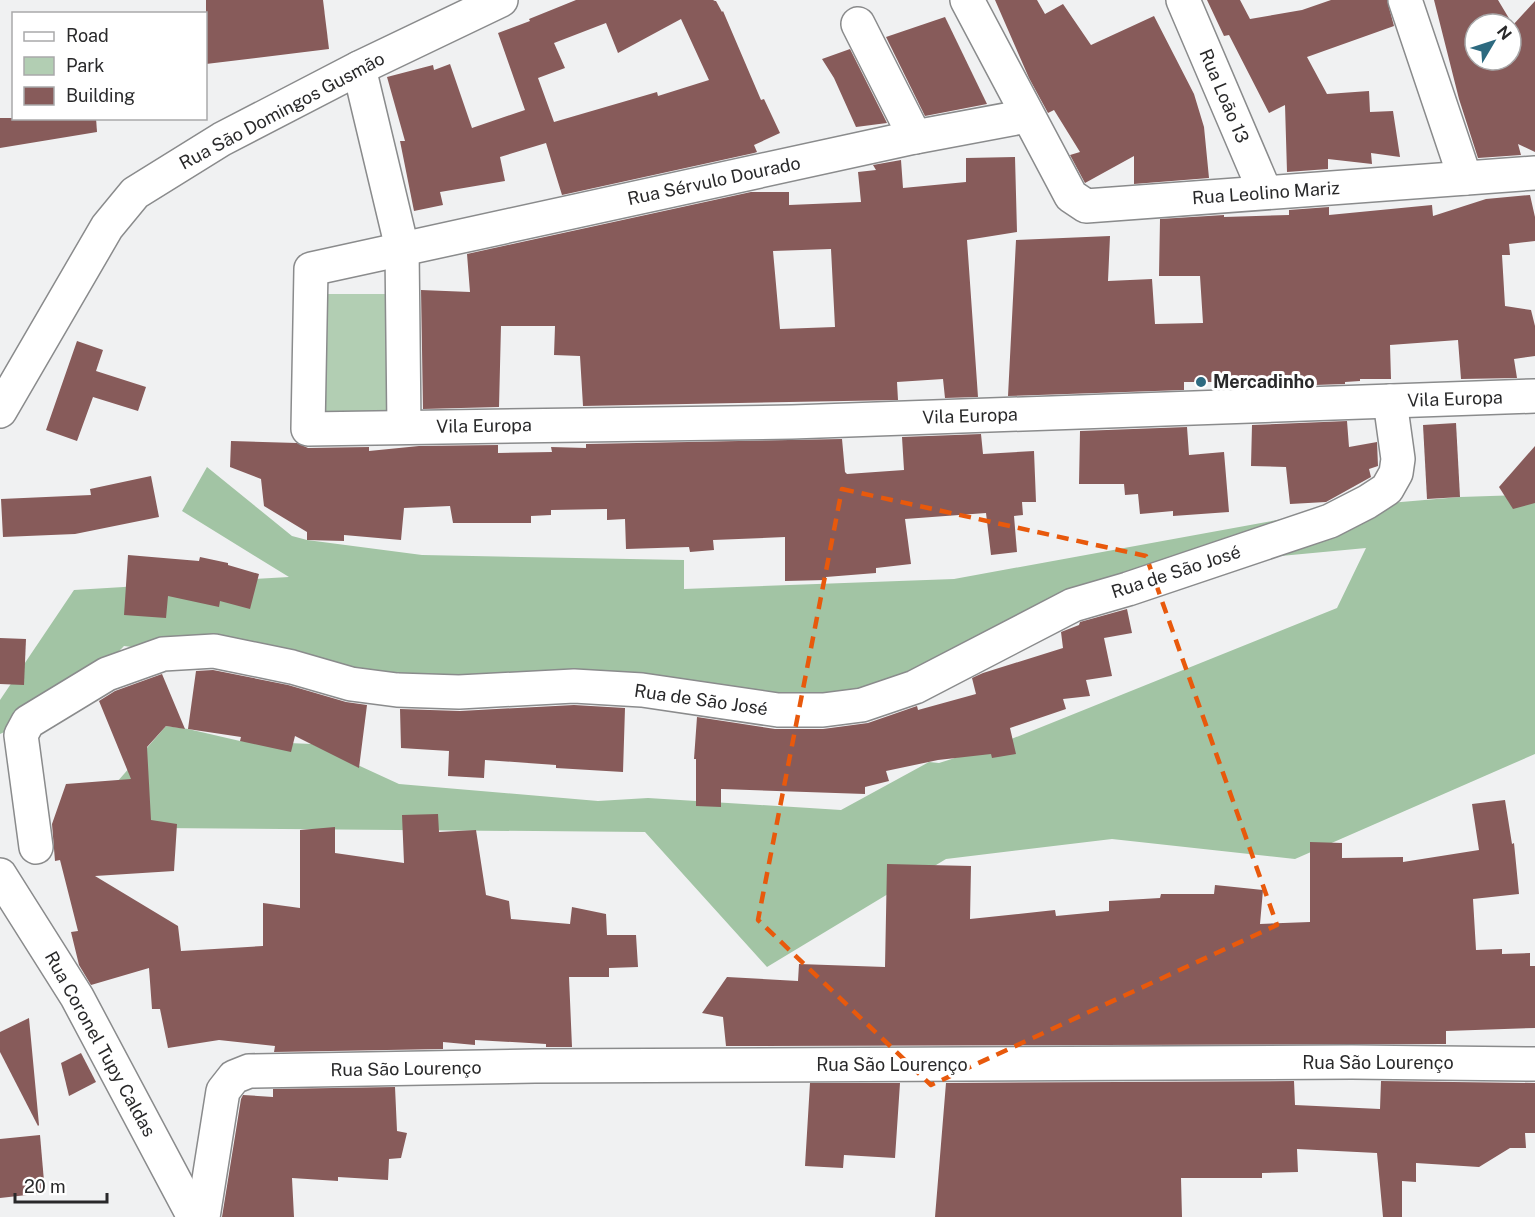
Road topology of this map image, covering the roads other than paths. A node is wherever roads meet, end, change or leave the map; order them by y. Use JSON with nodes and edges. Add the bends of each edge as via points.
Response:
{"nodes":[{"id":1,"x":501,"y":0,"type":"edge"},
{"id":2,"x":967,"y":0,"type":"edge"},
{"id":3,"x":1183,"y":0,"type":"edge"},
{"id":4,"x":1405,"y":0,"type":"edge"},
{"id":5,"x":858,"y":24,"type":"dead end"},
{"id":6,"x":359,"y":68,"type":"junction"},
{"id":7,"x":1027,"y":116,"type":"junction"},
{"id":8,"x":915,"y":137,"type":"junction"},
{"id":9,"x":1535,"y":172,"type":"edge"},
{"id":10,"x":1465,"y":178,"type":"junction"},
{"id":11,"x":1265,"y":192,"type":"junction"},
{"id":12,"x":402,"y":248,"type":"junction"},
{"id":13,"x":1535,"y":396,"type":"edge"},
{"id":14,"x":1390,"y":401,"type":"junction"},
{"id":15,"x":0,"y":411,"type":"edge"},
{"id":16,"x":404,"y":427,"type":"junction"},
{"id":17,"x":308,"y":429,"type":"joint"},
{"id":18,"x":36,"y":847,"type":"dead end"},
{"id":19,"x":0,"y":875,"type":"edge"},
{"id":20,"x":1535,"y":1064,"type":"edge"},
{"id":21,"x":194,"y":1217,"type":"edge"},
{"id":22,"x":203,"y":1217,"type":"edge"}],
"edges":[{"from":1,"to":6,"type":"street","name":"Rua São Domingos Gusmão"},
{"from":2,"to":7,"type":"street"},
{"from":3,"to":11,"type":"street","name":"Rua Loão 13"},
{"from":4,"to":10,"type":"street"},
{"from":5,"to":8,"type":"street"},
{"from":6,"to":12,"type":"street"},
{"from":6,"to":15,"type":"street","name":"Rua São Domingos Gusmão","via":[[222,139],[135,193],[107,227]]},
{"from":7,"to":8,"type":"street","name":"Rua Sérvulo Dourado"},
{"from":7,"to":11,"type":"street","name":"Rua Leolino Mariz","via":[[1071,196],[1086,206]]},
{"from":8,"to":12,"type":"street","name":"Rua Sérvulo Dourado"},
{"from":9,"to":10,"type":"street","name":"Rua Leolino Mariz"},
{"from":10,"to":11,"type":"street","name":"Rua Leolino Mariz"},
{"from":12,"to":16,"type":"street"},
{"from":12,"to":17,"type":"street","name":"Rua Sérvulo Dourado","via":[[311,269]]},
{"from":13,"to":14,"type":"street","name":"Vila Europa"},
{"from":14,"to":16,"type":"street","name":"Vila Europa","via":[[792,422]]},
{"from":14,"to":18,"type":"street","name":"Rua de São José","via":[[1398,459],[1396,473],[1387,489],[1367,502],[1330,521],[1072,605],[915,687],[862,705],[778,710],[642,690],[574,686],[459,692],[397,690],[351,684],[214,651],[164,654],[107,674],[28,722],[21,735]]},
{"from":16,"to":17,"type":"street","name":"Vila Europa"},
{"from":19,"to":21,"type":"street","name":"Rua Coronel Tupy Caldas","via":[[77,998]]},
{"from":20,"to":22,"type":"street","name":"Rua São Lourenço","via":[[547,1066],[249,1071],[234,1077],[223,1091]]}]}
